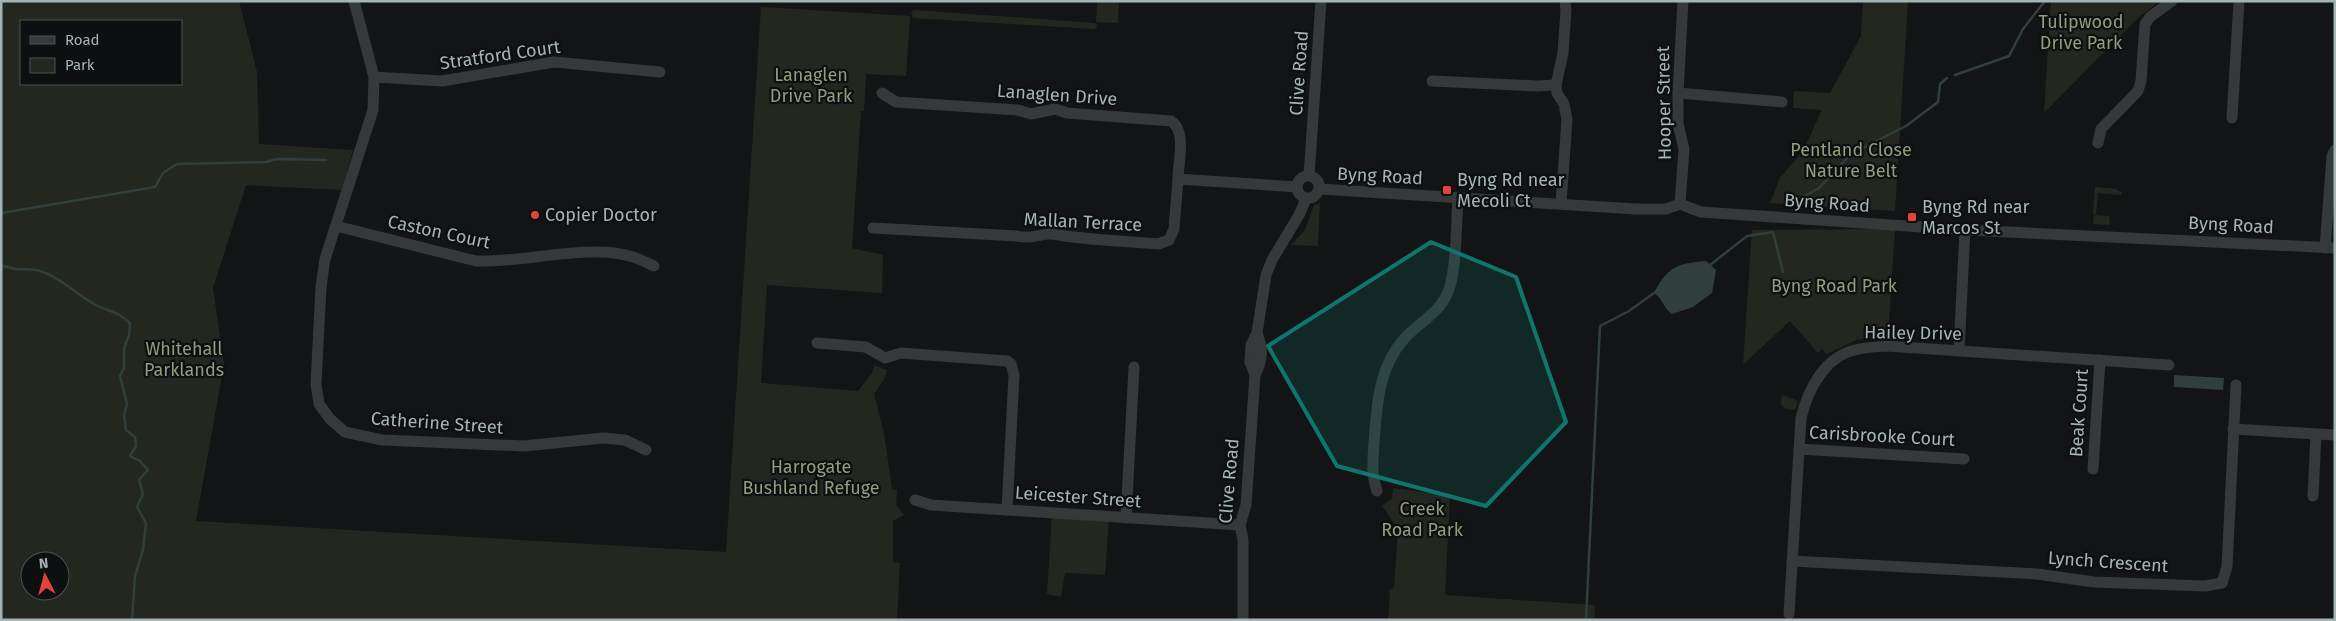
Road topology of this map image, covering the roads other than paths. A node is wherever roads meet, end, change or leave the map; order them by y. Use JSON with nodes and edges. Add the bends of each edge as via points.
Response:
{"nodes":[{"id":1,"x":354,"y":1,"type":"edge"},
{"id":2,"x":1321,"y":1,"type":"edge"},
{"id":3,"x":1565,"y":1,"type":"edge"},
{"id":4,"x":1683,"y":1,"type":"edge"},
{"id":5,"x":2172,"y":1,"type":"edge"},
{"id":6,"x":2239,"y":1,"type":"edge"},
{"id":7,"x":660,"y":72,"type":"dead end"},
{"id":8,"x":374,"y":77,"type":"junction"},
{"id":9,"x":1432,"y":81,"type":"dead end"},
{"id":10,"x":1556,"y":85,"type":"junction"},
{"id":11,"x":882,"y":92,"type":"dead end"},
{"id":12,"x":1678,"y":93,"type":"junction"},
{"id":13,"x":1782,"y":102,"type":"dead end"},
{"id":14,"x":2232,"y":118,"type":"dead end"},
{"id":15,"x":2098,"y":143,"type":"dead end"},
{"id":16,"x":2335,"y":150,"type":"edge"},
{"id":17,"x":1309,"y":176,"type":"junction"},
{"id":18,"x":1178,"y":179,"type":"junction"},
{"id":19,"x":1297,"y":187,"type":"junction"},
{"id":20,"x":1320,"y":189,"type":"junction"},
{"id":21,"x":1458,"y":198,"type":"junction"},
{"id":22,"x":1306,"y":199,"type":"junction"},
{"id":23,"x":1561,"y":203,"type":"junction"},
{"id":24,"x":1680,"y":204,"type":"junction"},
{"id":25,"x":336,"y":226,"type":"junction"},
{"id":26,"x":873,"y":228,"type":"dead end"},
{"id":27,"x":1965,"y":230,"type":"junction"},
{"id":28,"x":2330,"y":248,"type":"edge"},
{"id":29,"x":654,"y":266,"type":"dead end"},
{"id":30,"x":817,"y":343,"type":"dead end"},
{"id":31,"x":1959,"y":350,"type":"junction"},
{"id":32,"x":2100,"y":360,"type":"junction"},
{"id":33,"x":2169,"y":365,"type":"dead end"},
{"id":34,"x":1134,"y":367,"type":"dead end"},
{"id":35,"x":2236,"y":385,"type":"dead end"},
{"id":36,"x":2233,"y":429,"type":"junction"},
{"id":37,"x":2316,"y":434,"type":"junction"},
{"id":38,"x":2335,"y":435,"type":"edge"},
{"id":39,"x":1799,"y":449,"type":"junction"},
{"id":40,"x":646,"y":450,"type":"dead end"},
{"id":41,"x":1964,"y":459,"type":"dead end"},
{"id":42,"x":2093,"y":469,"type":"dead end"},
{"id":43,"x":1378,"y":491,"type":"dead end"},
{"id":44,"x":2313,"y":496,"type":"dead end"},
{"id":45,"x":915,"y":500,"type":"dead end"},
{"id":46,"x":1007,"y":510,"type":"junction"},
{"id":47,"x":1126,"y":518,"type":"junction"},
{"id":48,"x":1240,"y":525,"type":"junction"},
{"id":49,"x":1792,"y":561,"type":"junction"},
{"id":50,"x":1789,"y":614,"type":"dead end"},
{"id":51,"x":1243,"y":620,"type":"edge"}],
"edges":[{"from":1,"to":8,"type":"street","name":"Catherine Street"},
{"from":2,"to":17,"type":"street","name":"Clive Road"},
{"from":3,"to":10,"type":"street","via":[[1563,53]]},
{"from":4,"to":12,"type":"street","name":"Hooper Street"},
{"from":5,"to":15,"type":"street","via":[[2145,24],[2138,91],[2101,129]]},
{"from":6,"to":14,"type":"street"},
{"from":7,"to":8,"type":"street","name":"Stratford Court","via":[[554,62],[442,81]]},
{"from":8,"to":25,"type":"street","name":"Catherine Street","via":[[373,110]]},
{"from":9,"to":10,"type":"street"},
{"from":10,"to":23,"type":"street","via":[[1567,120]]},
{"from":11,"to":18,"type":"street","name":"Lanaglen Drive","via":[[896,102],[1018,110],[1031,114],[1055,109],[1067,113],[1171,121],[1180,134]]},
{"from":12,"to":13,"type":"street"},
{"from":12,"to":24,"type":"street","name":"Hooper Street","via":[[1678,124],[1684,149]]},
{"from":16,"to":28,"type":"street","via":[[2332,156]]},
{"from":17,"to":19,"type":"street","via":[[1302,178]]},
{"from":17,"to":20,"type":"street","via":[[1316,179]]},
{"from":18,"to":19,"type":"street"},
{"from":18,"to":26,"type":"street","name":"Mallan Terrace","via":[[1174,229],[1164,243],[1066,238],[1051,234],[1028,238]]},
{"from":19,"to":22,"type":"street","via":[[1298,193]]},
{"from":20,"to":21,"type":"street","name":"Byng Road"},
{"from":20,"to":22,"type":"street","via":[[1317,196]]},
{"from":21,"to":23,"type":"street","name":"Byng Road"},
{"from":21,"to":43,"type":"street","via":[[1448,291],[1432,315],[1404,339],[1383,377],[1377,404],[1372,478]]},
{"from":22,"to":48,"type":"street","name":"Clive Road","via":[[1266,275],[1257,333],[1251,346],[1250,362],[1255,375],[1246,505]]},
{"from":23,"to":24,"type":"street","name":"Byng Road","via":[[1666,209]]},
{"from":24,"to":27,"type":"street","name":"Byng Road","via":[[1701,212]]},
{"from":25,"to":29,"type":"street","name":"Caston Court","via":[[476,261],[608,253],[632,256]]},
{"from":25,"to":40,"type":"street","name":"Catherine Street","via":[[325,259],[321,287],[316,384],[319,404],[345,432],[382,440],[503,446],[603,438],[625,440]]},
{"from":27,"to":28,"type":"street","name":"Byng Road"},
{"from":27,"to":31,"type":"street"},
{"from":30,"to":46,"type":"street","via":[[866,347],[885,358],[901,353],[1007,360],[1014,375]]},
{"from":31,"to":32,"type":"street","name":"Hailey Drive"},
{"from":31,"to":39,"type":"street","name":"Hailey Drive","via":[[1878,347],[1854,350],[1828,364],[1804,402]]},
{"from":32,"to":33,"type":"street","name":"Hailey Drive"},
{"from":32,"to":42,"type":"street","name":"Beak Court"},
{"from":34,"to":47,"type":"street"},
{"from":35,"to":36,"type":"street","name":"Lynch Crescent"},
{"from":36,"to":37,"type":"street"},
{"from":36,"to":49,"type":"street","name":"Lynch Crescent","via":[[2227,567],[2222,583],[2212,586],[2094,582],[2037,574]]},
{"from":37,"to":38,"type":"street"},
{"from":37,"to":44,"type":"street"},
{"from":39,"to":41,"type":"street","name":"Carisbrooke Court"},
{"from":39,"to":49,"type":"street","name":"Hailey Drive"},
{"from":45,"to":46,"type":"street","name":"Leicester Street","via":[[931,505]]},
{"from":46,"to":47,"type":"street","name":"Leicester Street"},
{"from":47,"to":48,"type":"street","name":"Leicester Street"},
{"from":48,"to":51,"type":"street","name":"Clive Road","via":[[1243,540]]},
{"from":49,"to":50,"type":"street","name":"Hailey Drive"}]}
